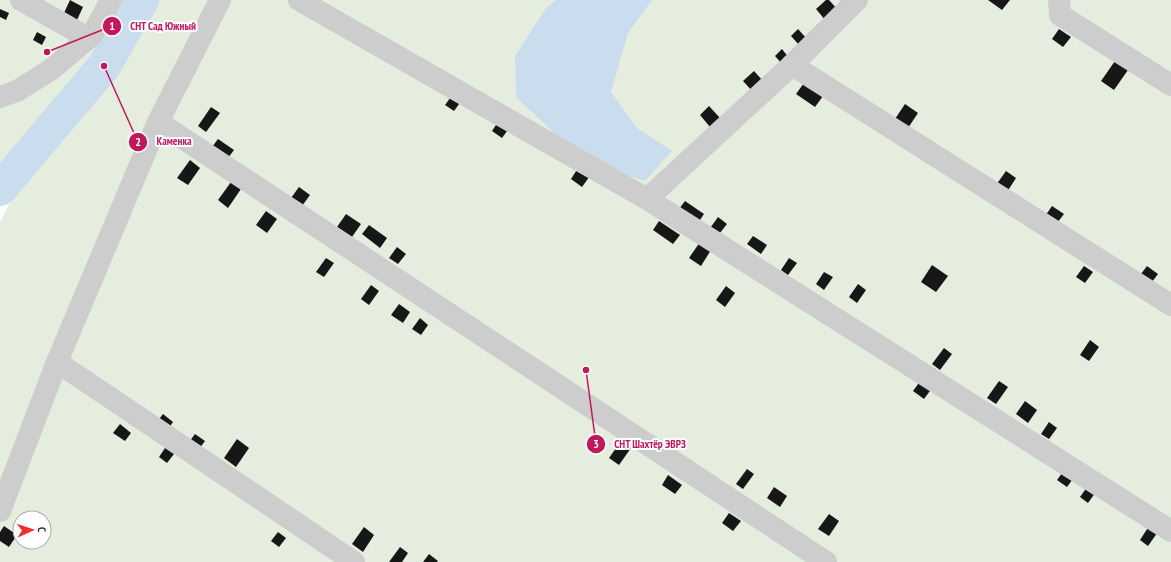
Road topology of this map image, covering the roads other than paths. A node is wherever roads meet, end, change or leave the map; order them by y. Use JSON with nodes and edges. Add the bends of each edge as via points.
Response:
{"nodes":[{"id":1,"x":21,"y":0,"type":"edge"},
{"id":2,"x":111,"y":0,"type":"edge"},
{"id":3,"x":220,"y":0,"type":"edge"},
{"id":4,"x":300,"y":0,"type":"edge"},
{"id":5,"x":857,"y":0,"type":"edge"},
{"id":6,"x":1059,"y":0,"type":"edge"},
{"id":7,"x":88,"y":38,"type":"junction"},
{"id":8,"x":792,"y":65,"type":"junction"},
{"id":9,"x":1171,"y":85,"type":"edge"},
{"id":10,"x":0,"y":97,"type":"edge"},
{"id":11,"x":158,"y":122,"type":"junction"},
{"id":12,"x":647,"y":200,"type":"junction"},
{"id":13,"x":1171,"y":305,"type":"edge"},
{"id":14,"x":57,"y":362,"type":"junction"},
{"id":15,"x":0,"y":511,"type":"edge"},
{"id":16,"x":1171,"y":530,"type":"edge"},
{"id":17,"x":354,"y":562,"type":"edge"},
{"id":18,"x":826,"y":562,"type":"edge"}],
"edges":[{"from":1,"to":7,"type":"street"},
{"from":2,"to":7,"type":"street"},
{"from":3,"to":11,"type":"street"},
{"from":4,"to":12,"type":"street"},
{"from":5,"to":8,"type":"street"},
{"from":6,"to":9,"type":"street","via":[[1060,15]]},
{"from":7,"to":10,"type":"street","via":[[52,70],[17,91]]},
{"from":8,"to":12,"type":"street"},
{"from":8,"to":13,"type":"street"},
{"from":11,"to":14,"type":"street"},
{"from":11,"to":18,"type":"street"},
{"from":12,"to":16,"type":"street"},
{"from":14,"to":15,"type":"street"},
{"from":14,"to":17,"type":"street"}]}
